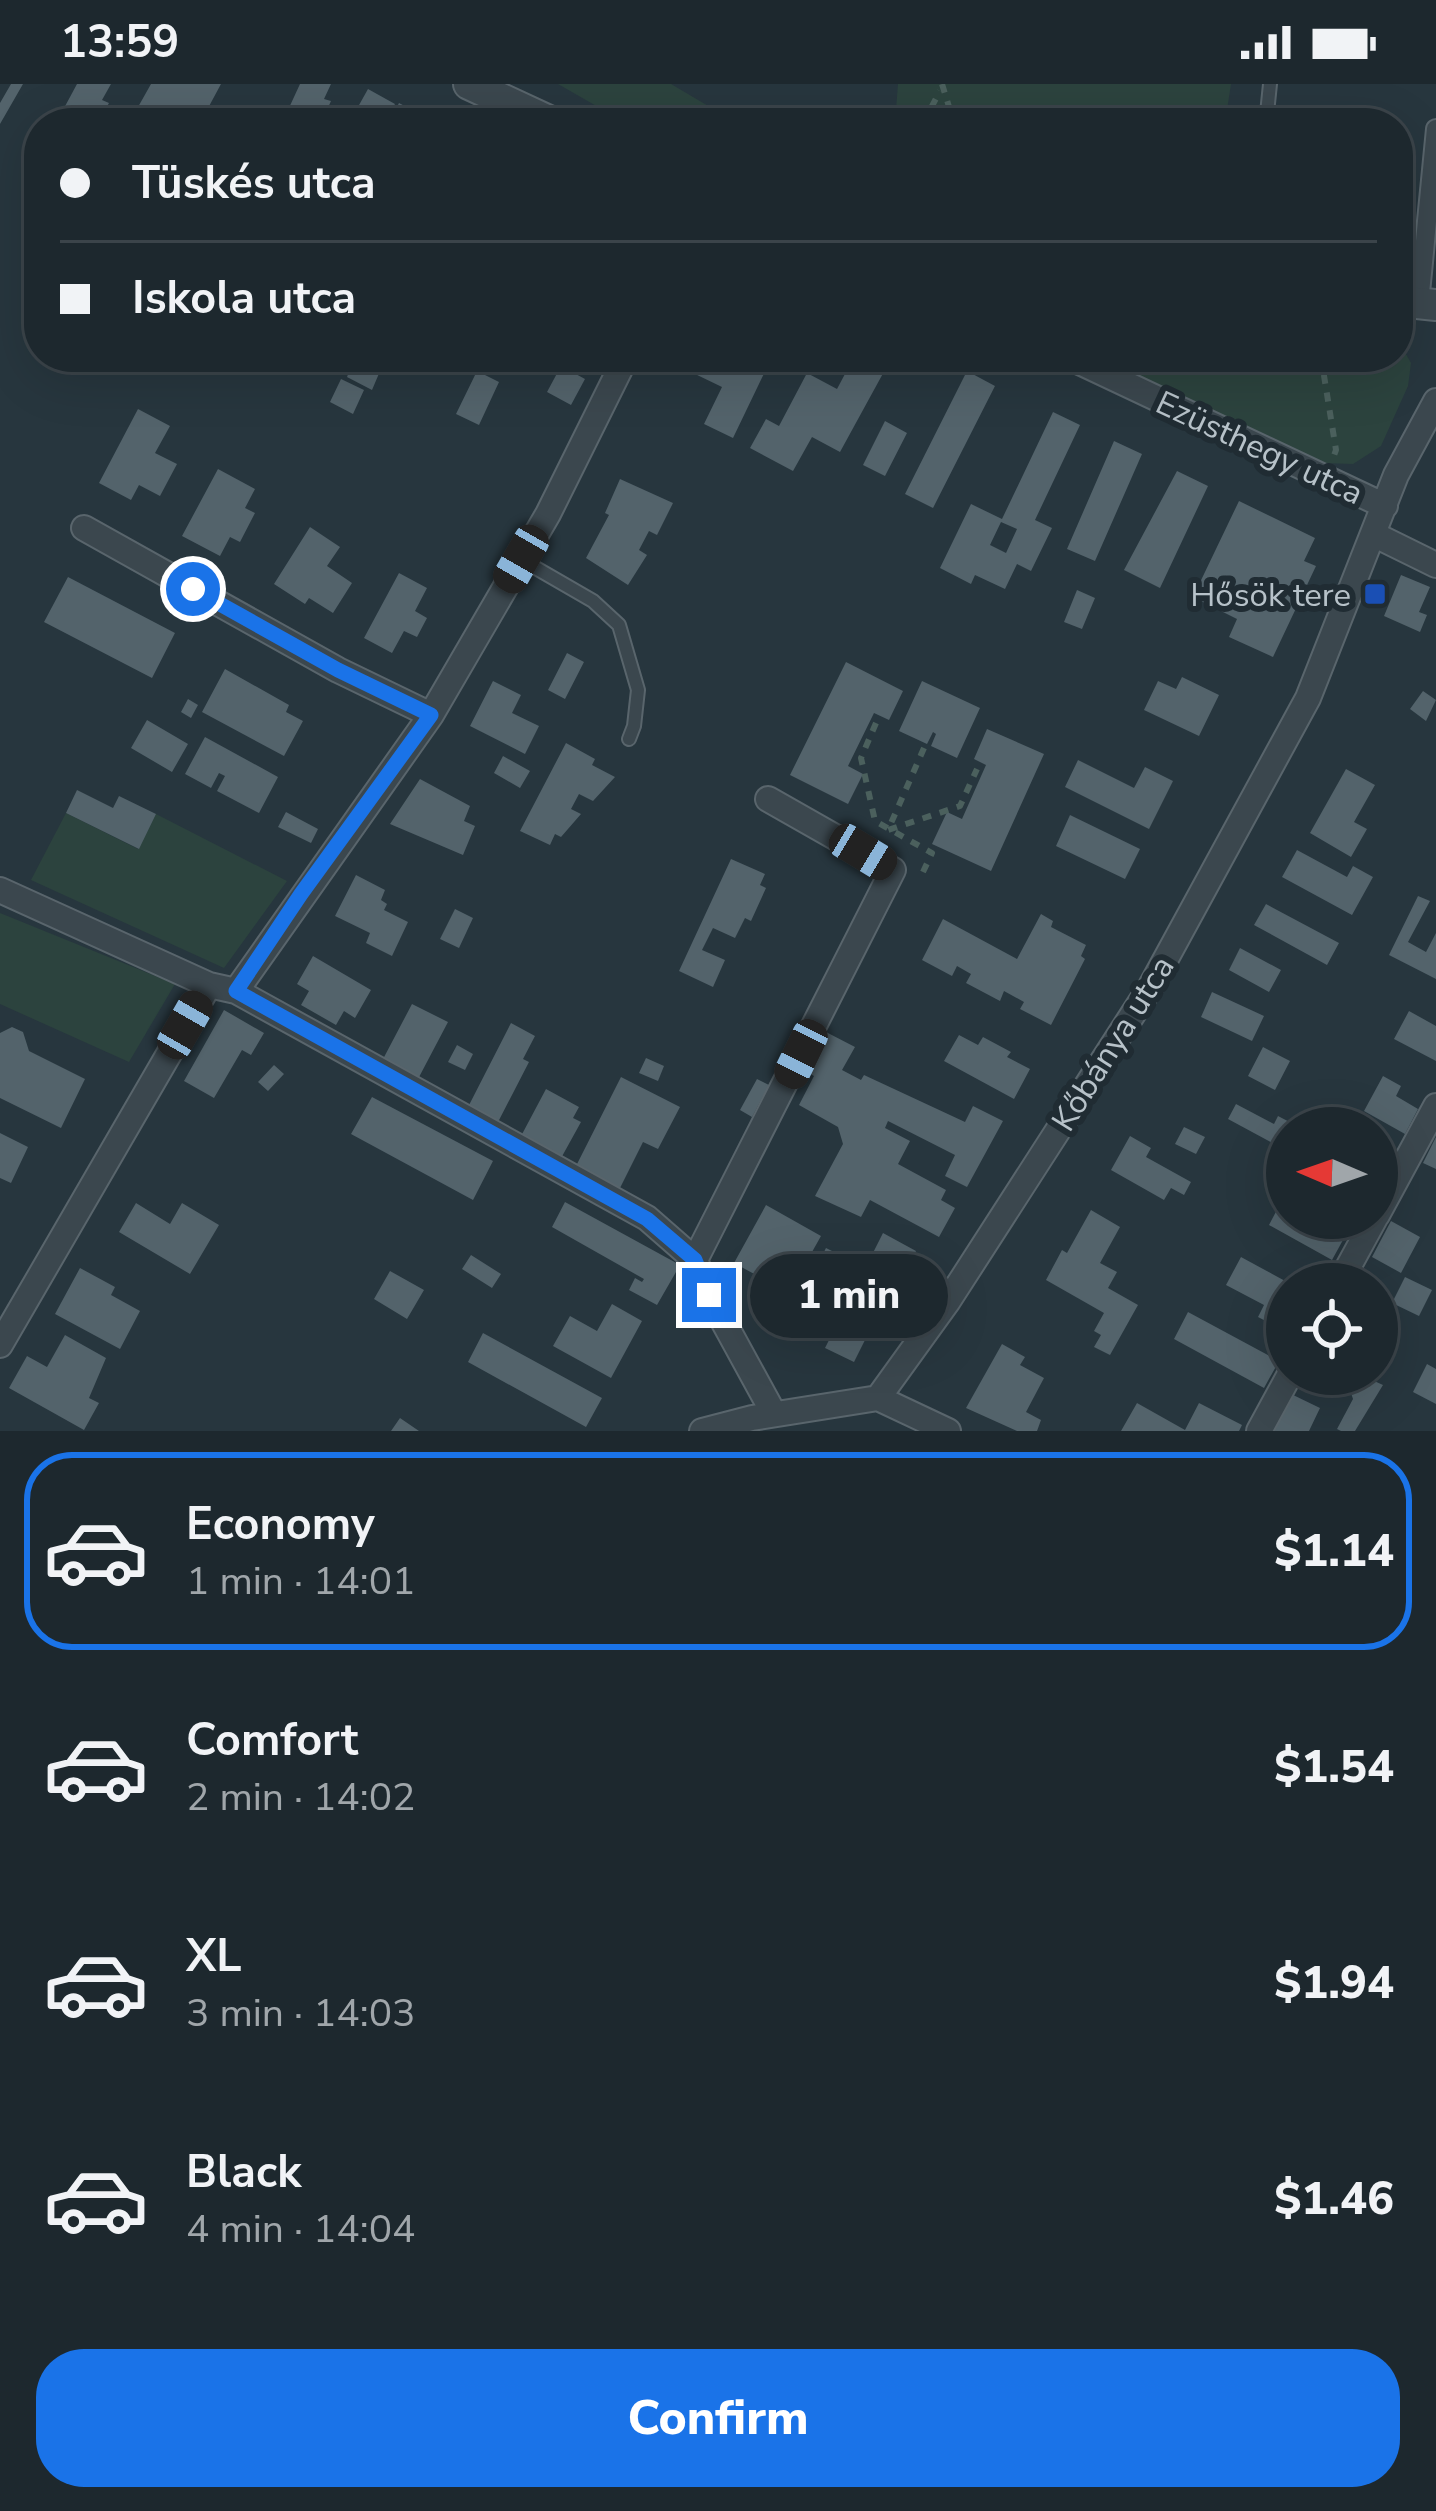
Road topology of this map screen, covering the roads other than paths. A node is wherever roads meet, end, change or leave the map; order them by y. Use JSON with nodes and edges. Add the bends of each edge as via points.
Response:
{"nodes":[{"id":1,"x":469,"y":84,"type":"edge"},
{"id":2,"x":521,"y":108,"type":"edge"},
{"id":3,"x":1436,"y":129,"type":"edge"},
{"id":4,"x":1418,"y":303,"type":"edge"},
{"id":5,"x":619,"y":372,"type":"edge"},
{"id":6,"x":1101,"y":372,"type":"edge"},
{"id":7,"x":1436,"y":401,"type":"edge"},
{"id":8,"x":1385,"y":506,"type":"junction"},
{"id":9,"x":84,"y":528,"type":"dead end"},
{"id":10,"x":1375,"y":536,"type":"junction"},
{"id":11,"x":521,"y":559,"type":"junction"},
{"id":12,"x":1436,"y":565,"type":"edge"},
{"id":13,"x":431,"y":715,"type":"junction"},
{"id":14,"x":628,"y":739,"type":"dead end"},
{"id":15,"x":768,"y":800,"type":"dead end"},
{"id":16,"x":0,"y":890,"type":"edge"},
{"id":17,"x":209,"y":985,"type":"junction"},
{"id":18,"x":236,"y":991,"type":"junction"},
{"id":19,"x":1436,"y":1106,"type":"edge"},
{"id":20,"x":1398,"y":1176,"type":"edge"},
{"id":21,"x":695,"y":1260,"type":"junction"},
{"id":22,"x":0,"y":1345,"type":"edge"},
{"id":23,"x":1279,"y":1395,"type":"edge"},
{"id":24,"x":878,"y":1399,"type":"junction"},
{"id":25,"x":775,"y":1414,"type":"junction"},
{"id":26,"x":702,"y":1431,"type":"edge"},
{"id":27,"x":948,"y":1431,"type":"edge"},
{"id":28,"x":1259,"y":1431,"type":"edge"}],
"edges":[{"from":1,"to":2,"type":"street"},
{"from":3,"to":4,"type":"street"},
{"from":5,"to":11,"type":"street"},
{"from":6,"to":8,"type":"street","name":"Ezüsthegy utca"},
{"from":7,"to":8,"type":"street"},
{"from":8,"to":10,"type":"street","name":"Kőbánya utca"},
{"from":9,"to":13,"type":"street"},
{"from":10,"to":12,"type":"street"},
{"from":10,"to":24,"type":"street","name":"Kőbánya utca","via":[[1308,698],[1151,986]]},
{"from":11,"to":13,"type":"street"},
{"from":11,"to":14,"type":"lane","via":[[619,625],[638,690]]},
{"from":13,"to":18,"type":"street"},
{"from":15,"to":21,"type":"street","via":[[893,870]]},
{"from":16,"to":17,"type":"street"},
{"from":17,"to":18,"type":"street"},
{"from":17,"to":22,"type":"street"},
{"from":18,"to":21,"type":"street","via":[[647,1219]]},
{"from":19,"to":20,"type":"street"},
{"from":21,"to":25,"type":"street"},
{"from":23,"to":28,"type":"street"},
{"from":24,"to":25,"type":"street"},
{"from":24,"to":27,"type":"street"},
{"from":25,"to":26,"type":"street"}]}
